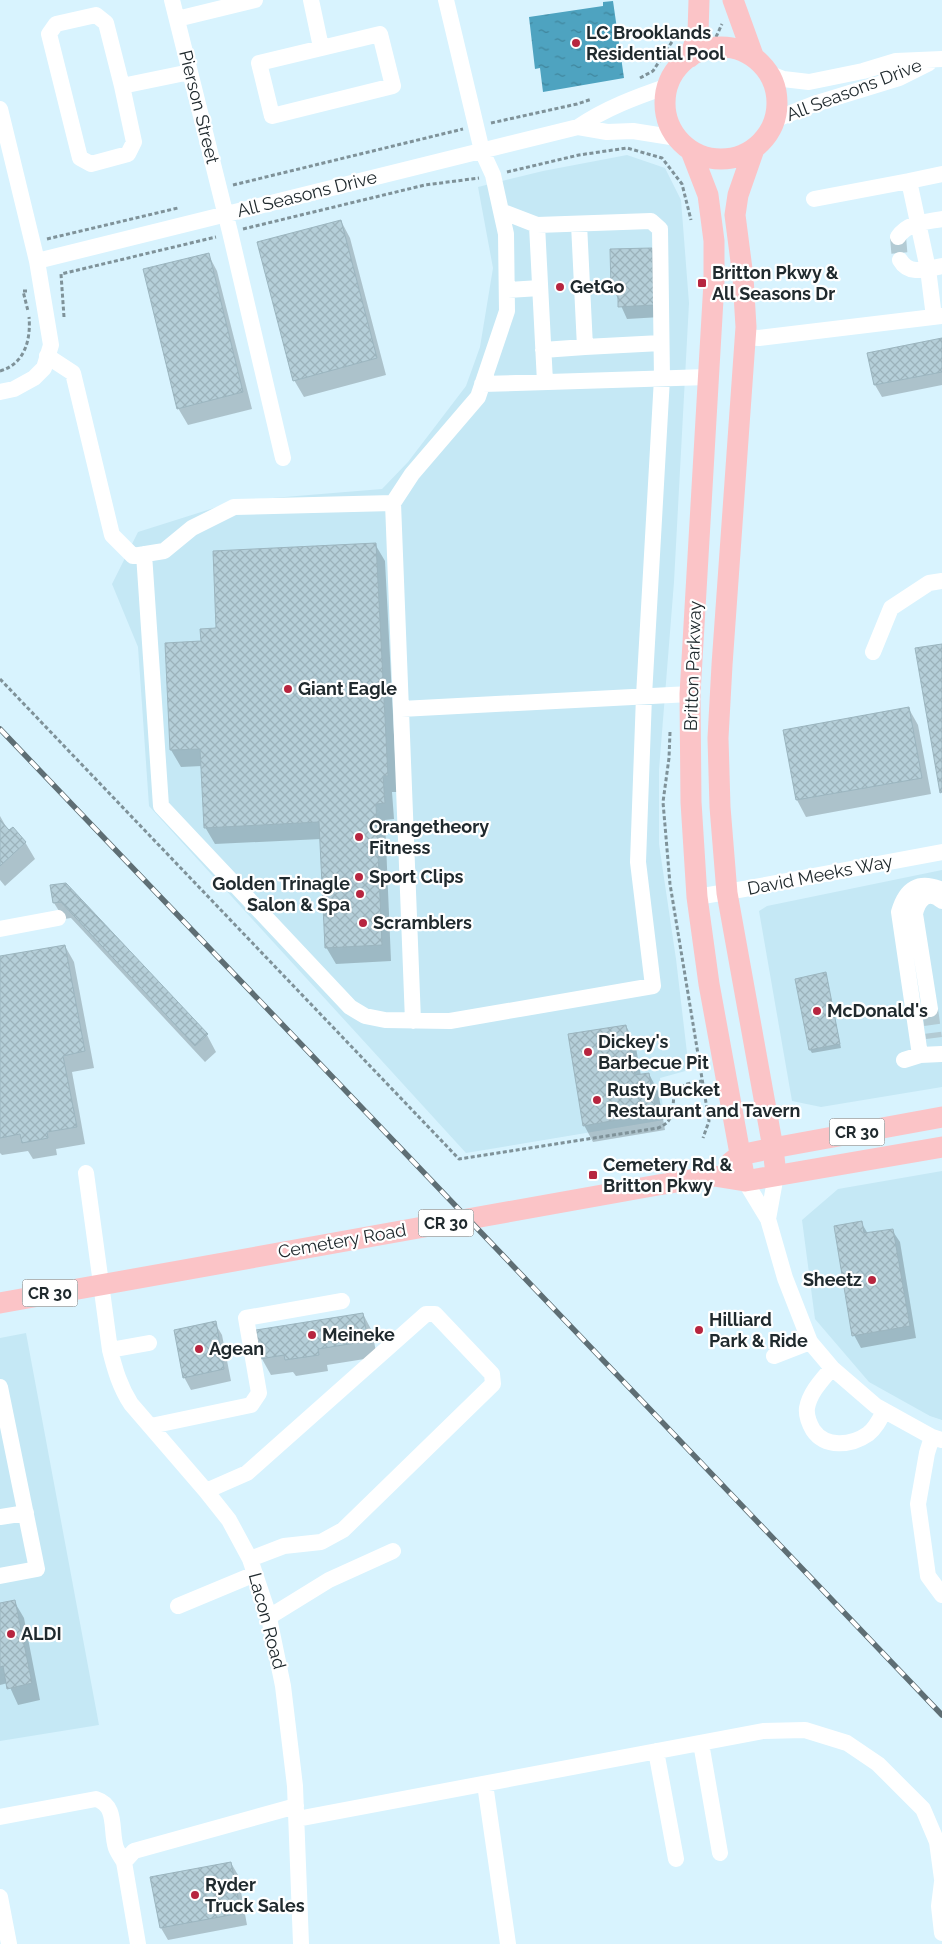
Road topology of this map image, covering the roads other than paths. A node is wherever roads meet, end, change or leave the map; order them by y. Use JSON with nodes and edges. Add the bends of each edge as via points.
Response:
{"nodes":[{"id":1,"x":172,"y":0,"type":"edge"},
{"id":2,"x":252,"y":0,"type":"edge"},
{"id":3,"x":311,"y":0,"type":"edge"},
{"id":4,"x":446,"y":0,"type":"edge"},
{"id":5,"x":699,"y":0,"type":"edge"},
{"id":6,"x":733,"y":0,"type":"edge"},
{"id":7,"x":177,"y":19,"type":"junction"},
{"id":8,"x":321,"y":47,"type":"junction"},
{"id":9,"x":690,"y":56,"type":"junction"},
{"id":10,"x":754,"y":58,"type":"junction"},
{"id":11,"x":938,"y":59,"type":"edge"},
{"id":12,"x":190,"y":72,"type":"junction"},
{"id":13,"x":768,"y":73,"type":"junction"},
{"id":14,"x":122,"y":86,"type":"junction"},
{"id":15,"x":668,"y":86,"type":"junction"},
{"id":16,"x":0,"y":109,"type":"edge"},
{"id":17,"x":774,"y":120,"type":"junction"},
{"id":18,"x":578,"y":127,"type":"junction"},
{"id":19,"x":684,"y":145,"type":"junction"},
{"id":20,"x":754,"y":148,"type":"junction"},
{"id":21,"x":482,"y":151,"type":"junction"},
{"id":22,"x":7,"y":170,"type":"edge"},
{"id":23,"x":942,"y":174,"type":"edge"},
{"id":24,"x":909,"y":181,"type":"junction"},
{"id":25,"x":814,"y":199,"type":"dead end"},
{"id":26,"x":501,"y":211,"type":"junction"},
{"id":27,"x":226,"y":214,"type":"junction"},
{"id":28,"x":942,"y":219,"type":"edge"},
{"id":29,"x":918,"y":223,"type":"junction"},
{"id":30,"x":579,"y":224,"type":"junction"},
{"id":31,"x":537,"y":225,"type":"junction"},
{"id":32,"x":898,"y":237,"type":"dead end"},
{"id":33,"x":900,"y":260,"type":"dead end"},
{"id":34,"x":37,"y":261,"type":"junction"},
{"id":35,"x":935,"y":268,"type":"edge"},
{"id":36,"x":540,"y":288,"type":"junction"},
{"id":37,"x":507,"y":290,"type":"junction"},
{"id":38,"x":938,"y":316,"type":"edge"},
{"id":39,"x":745,"y":337,"type":"junction"},
{"id":40,"x":661,"y":343,"type":"junction"},
{"id":41,"x":585,"y":347,"type":"junction"},
{"id":42,"x":543,"y":350,"type":"junction"},
{"id":43,"x":47,"y":356,"type":"junction"},
{"id":44,"x":708,"y":377,"type":"junction"},
{"id":45,"x":662,"y":378,"type":"junction"},
{"id":46,"x":545,"y":382,"type":"junction"},
{"id":47,"x":482,"y":384,"type":"junction"},
{"id":48,"x":0,"y":392,"type":"edge"},
{"id":49,"x":283,"y":458,"type":"dead end"},
{"id":50,"x":393,"y":503,"type":"junction"},
{"id":51,"x":144,"y":554,"type":"junction"},
{"id":52,"x":942,"y":581,"type":"edge"},
{"id":53,"x":873,"y":652,"type":"dead end"},
{"id":54,"x":690,"y":694,"type":"junction"},
{"id":55,"x":644,"y":696,"type":"junction"},
{"id":56,"x":401,"y":709,"type":"junction"},
{"id":57,"x":942,"y":852,"type":"edge"},
{"id":58,"x":914,"y":857,"type":"junction"},
{"id":59,"x":920,"y":885,"type":"junction"},
{"id":60,"x":942,"y":890,"type":"edge"},
{"id":61,"x":727,"y":892,"type":"junction"},
{"id":62,"x":697,"y":897,"type":"junction"},
{"id":63,"x":942,"y":901,"type":"edge"},
{"id":64,"x":58,"y":918,"type":"dead end"},
{"id":65,"x":0,"y":929,"type":"edge"},
{"id":66,"x":930,"y":1008,"type":"tunnel mouth"},
{"id":67,"x":413,"y":1021,"type":"junction"},
{"id":68,"x":934,"y":1038,"type":"dead end"},
{"id":69,"x":920,"y":1052,"type":"junction"},
{"id":70,"x":942,"y":1054,"type":"edge"},
{"id":71,"x":904,"y":1060,"type":"dead end"},
{"id":72,"x":942,"y":1117,"type":"edge"},
{"id":73,"x":942,"y":1147,"type":"edge"},
{"id":74,"x":773,"y":1148,"type":"junction"},
{"id":75,"x":740,"y":1155,"type":"junction"},
{"id":76,"x":86,"y":1173,"type":"dead end"},
{"id":77,"x":776,"y":1175,"type":"junction"},
{"id":78,"x":714,"y":1176,"type":"junction"},
{"id":79,"x":745,"y":1181,"type":"junction"},
{"id":80,"x":768,"y":1219,"type":"junction"},
{"id":81,"x":101,"y":1284,"type":"junction"},
{"id":82,"x":342,"y":1301,"type":"dead end"},
{"id":83,"x":0,"y":1303,"type":"edge"},
{"id":84,"x":810,"y":1342,"type":"junction"},
{"id":85,"x":149,"y":1344,"type":"dead end"},
{"id":86,"x":110,"y":1350,"type":"junction"},
{"id":87,"x":774,"y":1356,"type":"dead end"},
{"id":88,"x":832,"y":1368,"type":"junction"},
{"id":89,"x":0,"y":1387,"type":"edge"},
{"id":90,"x":884,"y":1411,"type":"junction"},
{"id":91,"x":150,"y":1426,"type":"junction"},
{"id":92,"x":937,"y":1439,"type":"edge"},
{"id":93,"x":7,"y":1459,"type":"edge"},
{"id":94,"x":206,"y":1491,"type":"junction"},
{"id":95,"x":26,"y":1513,"type":"junction"},
{"id":96,"x":0,"y":1517,"type":"edge"},
{"id":97,"x":393,"y":1551,"type":"dead end"},
{"id":98,"x":252,"y":1566,"type":"junction"},
{"id":99,"x":0,"y":1576,"type":"edge"},
{"id":100,"x":942,"y":1595,"type":"edge"},
{"id":101,"x":178,"y":1606,"type":"dead end"},
{"id":102,"x":269,"y":1617,"type":"junction"},
{"id":103,"x":702,"y":1742,"type":"junction"},
{"id":104,"x":656,"y":1751,"type":"junction"},
{"id":105,"x":485,"y":1784,"type":"junction"},
{"id":106,"x":296,"y":1813,"type":"junction"},
{"id":107,"x":0,"y":1817,"type":"edge"},
{"id":108,"x":720,"y":1853,"type":"dead end"},
{"id":109,"x":676,"y":1859,"type":"dead end"},
{"id":110,"x":124,"y":1862,"type":"junction"},
{"id":111,"x":941,"y":1872,"type":"edge"},
{"id":112,"x":0,"y":1897,"type":"edge"},
{"id":113,"x":942,"y":1933,"type":"edge"},
{"id":114,"x":9,"y":1944,"type":"edge"},
{"id":115,"x":138,"y":1944,"type":"edge"},
{"id":116,"x":301,"y":1944,"type":"edge"},
{"id":117,"x":508,"y":1944,"type":"edge"}],
"edges":[{"from":1,"to":7,"type":"street","name":"Pierson Street"},
{"from":2,"to":7,"type":"street"},
{"from":3,"to":8,"type":"street"},
{"from":4,"to":21,"type":"street"},
{"from":5,"to":9,"type":"main road","via":[[698,33]]},
{"from":6,"to":10,"type":"main road"},
{"from":7,"to":12,"type":"street","name":"Pierson Street"},
{"from":8,"to":8,"type":"street","via":[[259,63],[272,116],[393,86],[380,34]]},
{"from":9,"to":10,"type":"main road","via":[[715,47],[735,50]]},
{"from":9,"to":15,"type":"main road","via":[[676,69]]},
{"from":10,"to":13,"type":"main road"},
{"from":11,"to":13,"type":"street","name":"All Seasons Drive","via":[[896,61],[809,82],[783,79]]},
{"from":11,"to":17,"type":"street","name":"All Seasons Drive","via":[[899,78]]},
{"from":12,"to":14,"type":"street"},
{"from":12,"to":27,"type":"street","name":"Pierson Street"},
{"from":13,"to":17,"type":"main road","via":[[775,88]]},
{"from":14,"to":14,"type":"street","via":[[106,23],[96,15],[56,24],[49,34],[80,158],[91,164],[128,154],[134,142]]},
{"from":15,"to":18,"type":"street","name":"All Seasons Drive","via":[[600,112]]},
{"from":15,"to":19,"type":"main road","via":[[665,104],[668,122]]},
{"from":16,"to":22,"type":"street"},
{"from":17,"to":20,"type":"main road","via":[[766,136]]},
{"from":18,"to":19,"type":"street","name":"All Seasons Drive","via":[[607,132],[633,131]]},
{"from":18,"to":21,"type":"street","name":"All Seasons Drive"},
{"from":19,"to":20,"type":"main road","via":[[707,157],[723,159],[739,156]]},
{"from":19,"to":44,"type":"main road","name":"Britton Parkway","via":[[708,195],[714,241]]},
{"from":20,"to":39,"type":"main road","name":"Britton Parkway","via":[[735,215],[743,277]]},
{"from":21,"to":26,"type":"street","via":[[493,175]]},
{"from":21,"to":27,"type":"street","name":"All Seasons Drive"},
{"from":22,"to":34,"type":"street"},
{"from":23,"to":24,"type":"street"},
{"from":24,"to":25,"type":"street"},
{"from":24,"to":29,"type":"street"},
{"from":26,"to":31,"type":"street"},
{"from":26,"to":37,"type":"street","via":[[506,234]]},
{"from":27,"to":34,"type":"street","name":"All Seasons Drive"},
{"from":27,"to":49,"type":"street","name":"Pierson Street"},
{"from":28,"to":29,"type":"street"},
{"from":29,"to":32,"type":"street","via":[[902,230]]},
{"from":29,"to":35,"type":"street"},
{"from":30,"to":31,"type":"street"},
{"from":30,"to":40,"type":"street","via":[[651,221],[660,229]]},
{"from":30,"to":41,"type":"street"},
{"from":31,"to":36,"type":"street"},
{"from":33,"to":35,"type":"street","via":[[917,271]]},
{"from":34,"to":43,"type":"street","via":[[50,334]]},
{"from":35,"to":38,"type":"street"},
{"from":36,"to":37,"type":"street"},
{"from":36,"to":42,"type":"street"},
{"from":37,"to":47,"type":"street","via":[[507,311]]},
{"from":38,"to":39,"type":"street","via":[[759,338]]},
{"from":39,"to":61,"type":"main road","name":"Britton Parkway","via":[[718,738]]},
{"from":40,"to":41,"type":"street"},
{"from":40,"to":45,"type":"street"},
{"from":41,"to":42,"type":"street"},
{"from":42,"to":46,"type":"street"},
{"from":43,"to":48,"type":"street","via":[[44,368],[34,378]]},
{"from":43,"to":51,"type":"street","via":[[73,373],[112,535],[133,556]]},
{"from":44,"to":45,"type":"street"},
{"from":44,"to":54,"type":"main road","name":"Britton Parkway"},
{"from":45,"to":46,"type":"street"},
{"from":45,"to":55,"type":"street"},
{"from":46,"to":47,"type":"street"},
{"from":47,"to":50,"type":"street","via":[[478,397],[412,474]]},
{"from":50,"to":51,"type":"street","via":[[234,507],[192,528],[164,551]]},
{"from":50,"to":56,"type":"street"},
{"from":51,"to":67,"type":"street","via":[[161,806],[350,1007],[365,1016]]},
{"from":52,"to":53,"type":"street","via":[[929,583],[891,608]]},
{"from":54,"to":55,"type":"street"},
{"from":54,"to":62,"type":"main road","name":"Britton Parkway","via":[[691,802]]},
{"from":55,"to":56,"type":"street"},
{"from":55,"to":67,"type":"street","via":[[638,862],[653,986],[450,1021]]},
{"from":56,"to":67,"type":"street"},
{"from":57,"to":58,"type":"street","name":"David Meeks Way"},
{"from":58,"to":59,"type":"street"},
{"from":58,"to":61,"type":"street","name":"David Meeks Way"},
{"from":59,"to":60,"type":"street"},
{"from":59,"to":69,"type":"street","via":[[902,901],[900,912]]},
{"from":61,"to":62,"type":"street","name":"David Meeks Way"},
{"from":61,"to":74,"type":"main road","name":"Britton Parkway"},
{"from":62,"to":75,"type":"main road","name":"Britton Parkway"},
{"from":63,"to":66,"type":"street","via":[[936,896],[922,898],[915,914]]},
{"from":64,"to":65,"type":"street"},
{"from":68,"to":69,"type":"street","via":[[935,1044]]},
{"from":69,"to":70,"type":"street"},
{"from":69,"to":71,"type":"street"},
{"from":72,"to":74,"type":"main road","name":"Cemetery Road","number":"CR 30"},
{"from":73,"to":77,"type":"main road","name":"Cemetery Road","number":"CR 30"},
{"from":74,"to":75,"type":"main road","name":"Cemetery Road","number":"CR 30"},
{"from":74,"to":77,"type":"main road","name":"Britton Parkway"},
{"from":75,"to":78,"type":"main road","name":"Cemetery Road","number":"CR 30"},
{"from":75,"to":79,"type":"main road","name":"Britton Parkway"},
{"from":76,"to":81,"type":"street","name":"Lacon Road"},
{"from":77,"to":79,"type":"main road","name":"Cemetery Road","number":"CR 30"},
{"from":77,"to":80,"type":"street"},
{"from":78,"to":79,"type":"main road","name":"Cemetery Road","number":"CR 30"},
{"from":78,"to":81,"type":"main road","name":"Cemetery Road","number":"CR 30"},
{"from":79,"to":80,"type":"street"},
{"from":80,"to":84,"type":"street","via":[[785,1278]]},
{"from":81,"to":83,"type":"main road","name":"Cemetery Road","number":"CR 30"},
{"from":81,"to":86,"type":"street","name":"Lacon Road"},
{"from":82,"to":91,"type":"street","via":[[246,1318],[258,1392],[251,1405]]},
{"from":84,"to":87,"type":"street"},
{"from":84,"to":88,"type":"street"},
{"from":85,"to":86,"type":"street"},
{"from":86,"to":91,"type":"street","name":"Lacon Road","via":[[124,1392]]},
{"from":88,"to":90,"type":"street"},
{"from":88,"to":90,"type":"street","via":[[812,1395],[807,1409],[808,1423],[818,1437],[833,1444],[853,1442],[869,1433]]},
{"from":89,"to":93,"type":"street"},
{"from":90,"to":92,"type":"street"},
{"from":91,"to":94,"type":"street","name":"Lacon Road"},
{"from":92,"to":100,"type":"street","via":[[927,1453],[918,1504],[928,1576]]},
{"from":93,"to":95,"type":"street"},
{"from":94,"to":98,"type":"street","name":"Lacon Road","via":[[229,1520]]},
{"from":94,"to":98,"type":"street","via":[[247,1472],[426,1314],[435,1314],[492,1374],[493,1384],[343,1530],[321,1542],[284,1546]]},
{"from":95,"to":96,"type":"street"},
{"from":95,"to":99,"type":"street","via":[[37,1569]]},
{"from":97,"to":102,"type":"street","via":[[330,1580]]},
{"from":98,"to":101,"type":"street"},
{"from":98,"to":102,"type":"street","name":"Lacon Road"},
{"from":102,"to":106,"type":"street","name":"Lacon Road","via":[[283,1686]]},
{"from":103,"to":104,"type":"street"},
{"from":103,"to":108,"type":"street"},
{"from":103,"to":111,"type":"street","via":[[763,1731],[805,1730],[847,1743],[878,1764],[923,1809],[937,1842]]},
{"from":104,"to":105,"type":"street"},
{"from":104,"to":109,"type":"street"},
{"from":105,"to":106,"type":"street"},
{"from":105,"to":117,"type":"street"},
{"from":106,"to":110,"type":"street","via":[[134,1851]]},
{"from":106,"to":116,"type":"street","name":"Lacon Road"},
{"from":107,"to":110,"type":"street","via":[[96,1799],[105,1802],[110,1809],[116,1847]]},
{"from":110,"to":115,"type":"street"},
{"from":111,"to":113,"type":"street","via":[[939,1906]]},
{"from":112,"to":114,"type":"street"}]}
